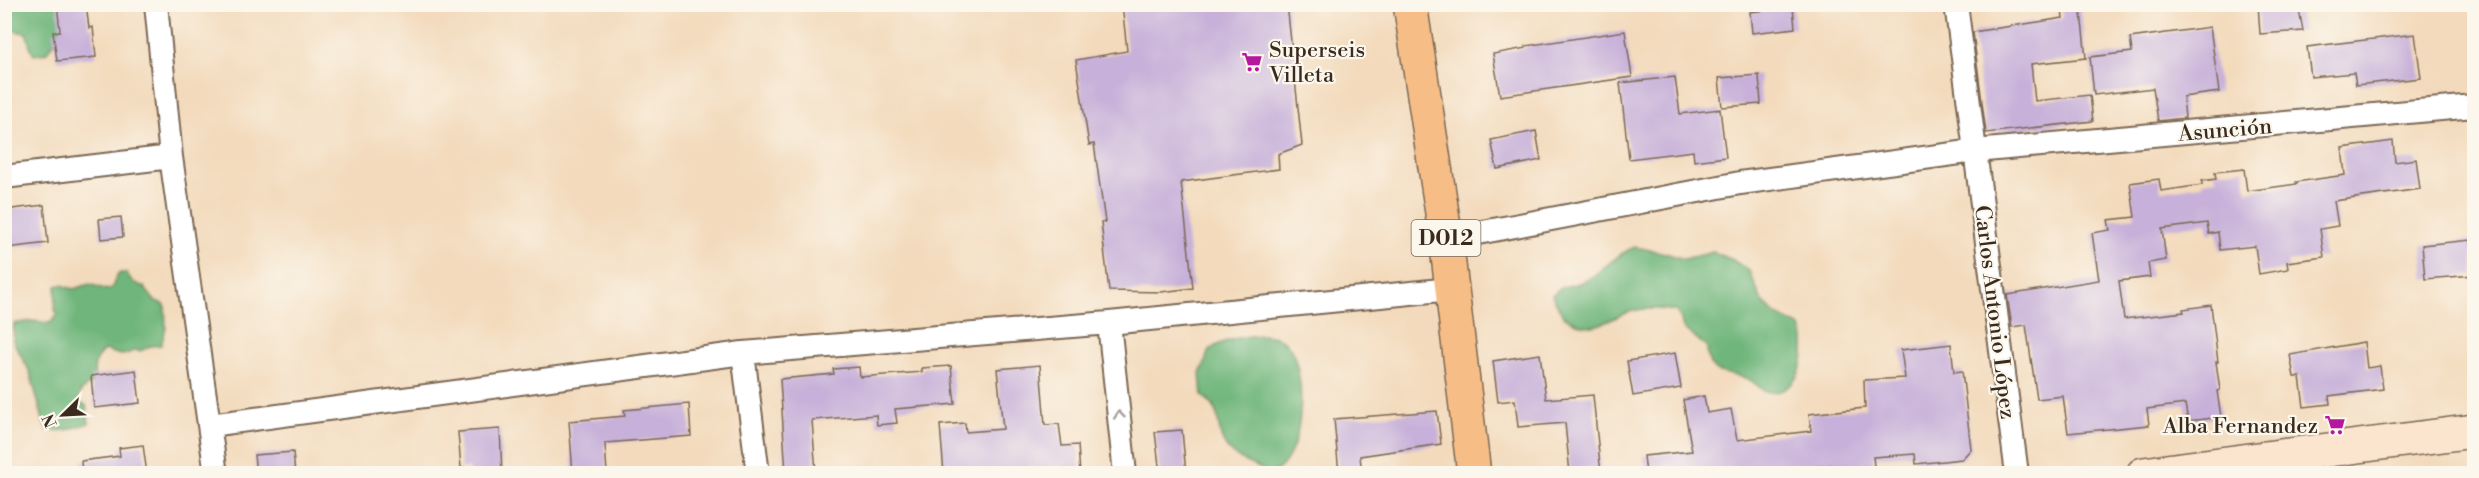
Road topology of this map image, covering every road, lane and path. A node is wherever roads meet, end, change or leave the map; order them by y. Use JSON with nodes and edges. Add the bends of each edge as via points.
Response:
{"nodes":[{"id":1,"x":156,"y":4,"type":"edge"},
{"id":2,"x":1410,"y":4,"type":"edge"},
{"id":3,"x":1956,"y":4,"type":"edge"},
{"id":4,"x":2475,"y":106,"type":"edge"},
{"id":5,"x":1975,"y":152,"type":"junction"},
{"id":6,"x":171,"y":157,"type":"junction"},
{"id":7,"x":4,"y":177,"type":"edge"},
{"id":8,"x":1446,"y":239,"type":"junction"},
{"id":9,"x":1451,"y":290,"type":"junction"},
{"id":10,"x":1109,"y":322,"type":"junction"},
{"id":11,"x":743,"y":353,"type":"junction"},
{"id":12,"x":210,"y":425,"type":"junction"},
{"id":13,"x":2475,"y":431,"type":"edge"},
{"id":14,"x":216,"y":474,"type":"edge"},
{"id":15,"x":758,"y":474,"type":"edge"},
{"id":16,"x":1125,"y":474,"type":"edge"},
{"id":17,"x":1474,"y":474,"type":"edge"},
{"id":18,"x":2017,"y":474,"type":"edge"},
{"id":19,"x":2144,"y":474,"type":"edge"}],
"edges":[{"from":1,"to":6,"type":"street"},
{"from":2,"to":8,"type":"main road","number":"D012"},
{"from":3,"to":5,"type":"street","name":"Carlos Antonio López"},
{"from":4,"to":5,"type":"street","name":"Asunción"},
{"from":5,"to":8,"type":"street","name":"Asunción","via":[[1740,183]]},
{"from":5,"to":18,"type":"street","name":"Carlos Antonio López"},
{"from":6,"to":7,"type":"street"},
{"from":6,"to":12,"type":"street"},
{"from":8,"to":9,"type":"main road","number":"D012"},
{"from":9,"to":10,"type":"street"},
{"from":9,"to":17,"type":"main road","number":"D012"},
{"from":10,"to":11,"type":"street"},
{"from":16,"to":10,"type":"street","one_way":true},
{"from":11,"to":12,"type":"street"},
{"from":11,"to":15,"type":"street"},
{"from":12,"to":14,"type":"street"},
{"from":13,"to":19,"type":"main road"}]}
